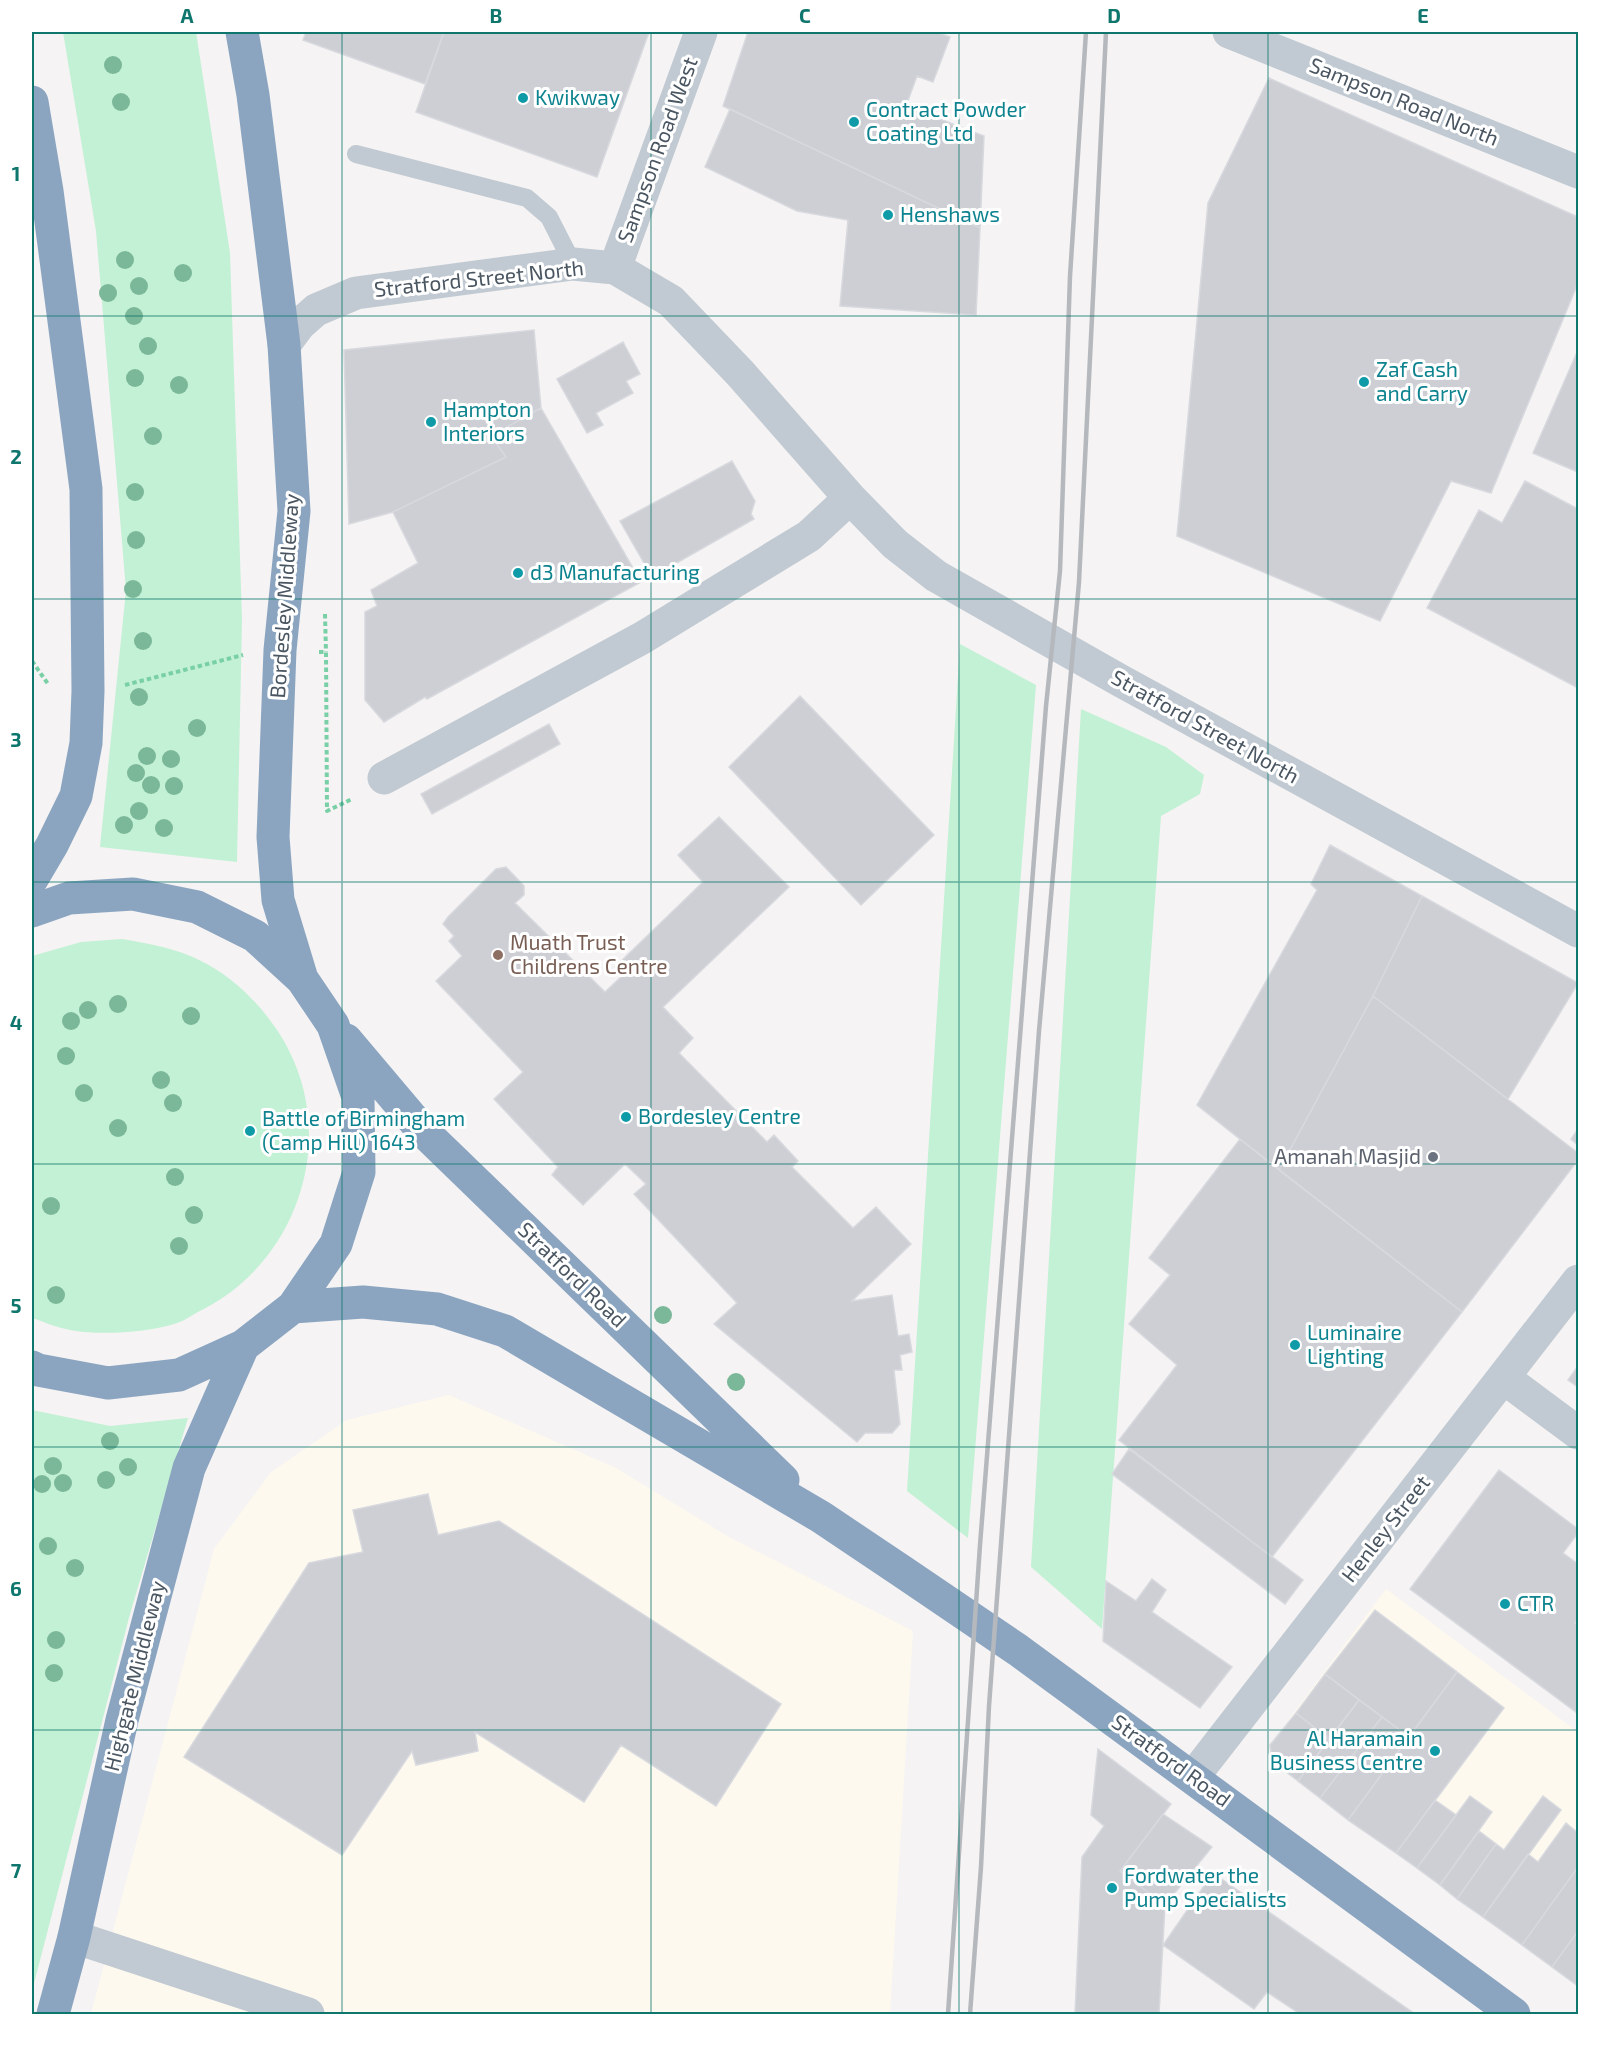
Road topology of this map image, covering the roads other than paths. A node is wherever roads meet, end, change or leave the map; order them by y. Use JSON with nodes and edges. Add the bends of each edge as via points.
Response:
{"nodes":[{"id":1,"x":242,"y":32,"type":"edge"},
{"id":2,"x":700,"y":32,"type":"edge"},
{"id":3,"x":1229,"y":32,"type":"edge"},
{"id":4,"x":32,"y":102,"type":"edge"},
{"id":5,"x":356,"y":154,"type":"dead end"},
{"id":6,"x":1578,"y":172,"type":"edge"},
{"id":7,"x":573,"y":264,"type":"junction"},
{"id":8,"x":615,"y":268,"type":"junction"},
{"id":9,"x":284,"y":345,"type":"junction"},
{"id":10,"x":850,"y":498,"type":"junction"},
{"id":11,"x":384,"y":778,"type":"dead end"},
{"id":12,"x":32,"y":879,"type":"edge"},
{"id":13,"x":32,"y":911,"type":"edge"},
{"id":14,"x":1578,"y":931,"type":"edge"},
{"id":15,"x":302,"y":979,"type":"junction"},
{"id":16,"x":333,"y":1025,"type":"junction"},
{"id":17,"x":1578,"y":1281,"type":"edge"},
{"id":18,"x":293,"y":1307,"type":"junction"},
{"id":19,"x":243,"y":1346,"type":"junction"},
{"id":20,"x":32,"y":1367,"type":"edge"},
{"id":21,"x":1504,"y":1378,"type":"junction"},
{"id":22,"x":1578,"y":1433,"type":"edge"},
{"id":23,"x":821,"y":1517,"type":"junction"},
{"id":24,"x":1193,"y":1777,"type":"junction"},
{"id":25,"x":74,"y":1937,"type":"junction"},
{"id":26,"x":53,"y":2014,"type":"edge"},
{"id":27,"x":308,"y":2014,"type":"edge"},
{"id":28,"x":1514,"y":2014,"type":"edge"}],
"edges":[{"from":1,"to":9,"type":"highway","name":"Bordesley Middleway"},
{"from":2,"to":8,"type":"street","name":"Sampson Road West"},
{"from":3,"to":6,"type":"street","name":"Sampson Road North"},
{"from":4,"to":12,"type":"highway","via":[[86,489],[88,691],[86,743],[76,796]]},
{"from":5,"to":7,"type":"lane","via":[[527,198],[549,217]]},
{"from":7,"to":8,"type":"street","name":"Stratford Street North"},
{"from":7,"to":9,"type":"street","name":"Stratford Street North","via":[[356,293],[316,310]]},
{"from":8,"to":10,"type":"street","name":"Stratford Street North","via":[[671,301]]},
{"from":9,"to":15,"type":"highway","name":"Bordesley Middleway","via":[[294,512],[280,650],[273,837],[278,900]]},
{"from":10,"to":11,"type":"street","via":[[809,536],[642,638]]},
{"from":10,"to":14,"type":"street","name":"Stratford Street North","via":[[895,544],[936,576]]},
{"from":13,"to":15,"type":"highway","via":[[69,898],[133,894],[197,907],[255,936]]},
{"from":15,"to":16,"type":"highway"},
{"from":16,"to":18,"type":"highway","via":[[358,1096],[359,1172],[336,1244]]},
{"from":16,"to":23,"type":"highway","name":"Stratford Road","via":[[423,1130]]},
{"from":17,"to":21,"type":"street","name":"Henley Street"},
{"from":18,"to":19,"type":"highway"},
{"from":18,"to":23,"type":"highway","name":"Stratford Road","via":[[363,1302],[437,1309],[505,1331]]},
{"from":19,"to":20,"type":"highway","via":[[179,1375],[108,1383]]},
{"from":19,"to":25,"type":"highway","name":"Highgate Middleway","via":[[189,1468],[122,1720]]},
{"from":21,"to":22,"type":"street"},
{"from":21,"to":24,"type":"street","name":"Henley Street"},
{"from":23,"to":24,"type":"highway","name":"Stratford Road","via":[[1018,1650]]},
{"from":24,"to":28,"type":"highway","name":"Stratford Road"},
{"from":25,"to":26,"type":"highway","name":"Highgate Middleway"},
{"from":25,"to":27,"type":"street"}]}
